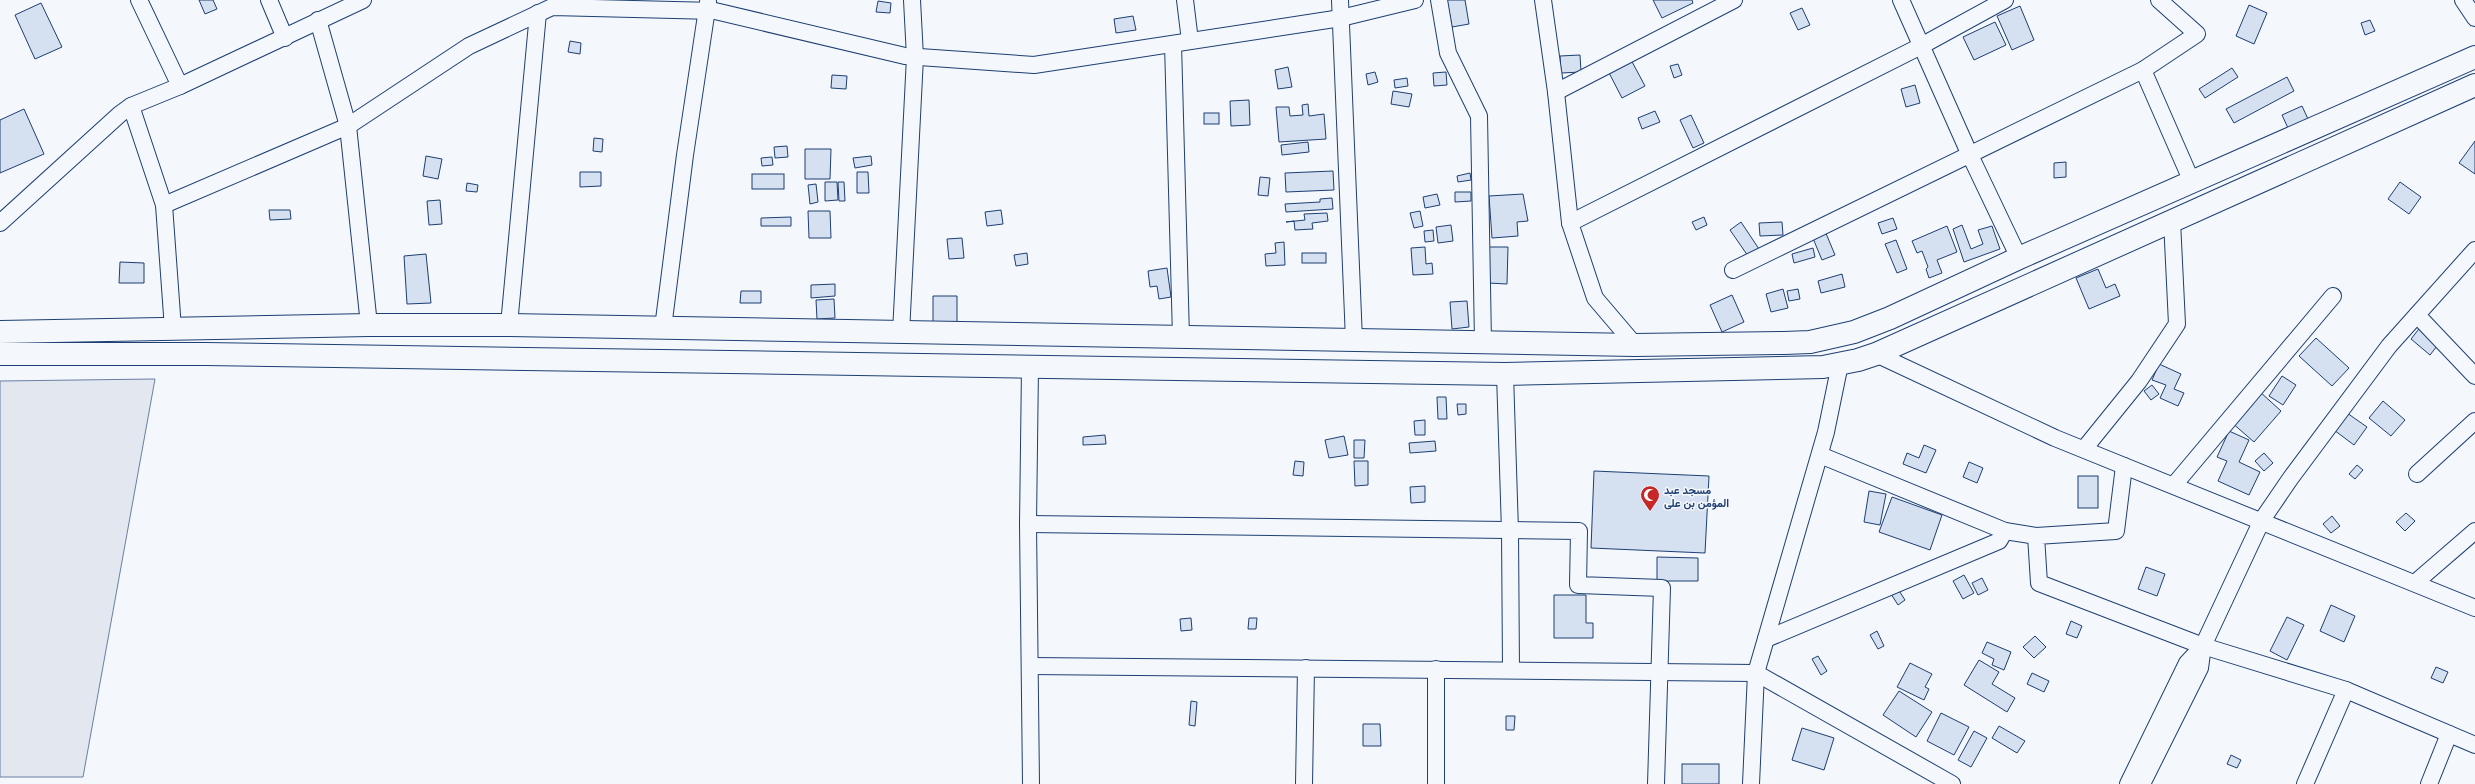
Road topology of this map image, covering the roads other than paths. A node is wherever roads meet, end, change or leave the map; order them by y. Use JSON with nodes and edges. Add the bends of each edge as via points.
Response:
{"nodes":[{"id":1,"x":139,"y":0,"type":"edge"},
{"id":2,"x":269,"y":0,"type":"edge"},
{"id":3,"x":363,"y":0,"type":"edge"},
{"id":4,"x":912,"y":0,"type":"edge"},
{"id":5,"x":1185,"y":0,"type":"edge"},
{"id":6,"x":1340,"y":0,"type":"edge"},
{"id":7,"x":1415,"y":0,"type":"edge"},
{"id":8,"x":1439,"y":0,"type":"edge"},
{"id":9,"x":1543,"y":0,"type":"edge"},
{"id":10,"x":1734,"y":0,"type":"edge"},
{"id":11,"x":1901,"y":0,"type":"edge"},
{"id":12,"x":2005,"y":0,"type":"edge"},
{"id":13,"x":2159,"y":0,"type":"edge"},
{"id":14,"x":2463,"y":0,"type":"edge"},
{"id":15,"x":708,"y":5,"type":"edge"},
{"id":16,"x":538,"y":13,"type":"junction"},
{"id":17,"x":1341,"y":18,"type":"junction"},
{"id":18,"x":2475,"y":18,"type":"edge"},
{"id":19,"x":318,"y":20,"type":"junction"},
{"id":20,"x":285,"y":38,"type":"junction"},
{"id":21,"x":1190,"y":41,"type":"junction"},
{"id":22,"x":1173,"y":44,"type":"junction"},
{"id":23,"x":1921,"y":46,"type":"junction"},
{"id":24,"x":915,"y":57,"type":"junction"},
{"id":25,"x":2475,"y":57,"type":"edge"},
{"id":26,"x":2142,"y":70,"type":"junction"},
{"id":27,"x":2475,"y":85,"type":"edge"},
{"id":28,"x":180,"y":86,"type":"junction"},
{"id":29,"x":1556,"y":92,"type":"junction"},
{"id":30,"x":131,"y":106,"type":"junction"},
{"id":31,"x":348,"y":126,"type":"junction"},
{"id":32,"x":1969,"y":154,"type":"junction"},
{"id":33,"x":2192,"y":182,"type":"junction"},
{"id":34,"x":164,"y":205,"type":"junction"},
{"id":35,"x":2172,"y":221,"type":"junction"},
{"id":36,"x":0,"y":223,"type":"edge"},
{"id":37,"x":1570,"y":223,"type":"junction"},
{"id":38,"x":2475,"y":250,"type":"edge"},
{"id":39,"x":2019,"y":258,"type":"junction"},
{"id":40,"x":1733,"y":270,"type":"dead end"},
{"id":41,"x":2333,"y":296,"type":"dead end"},
{"id":42,"x":2417,"y":316,"type":"junction"},
{"id":43,"x":369,"y":325,"type":"junction"},
{"id":44,"x":509,"y":325,"type":"junction"},
{"id":45,"x":664,"y":328,"type":"junction"},
{"id":46,"x":173,"y":329,"type":"junction"},
{"id":47,"x":0,"y":332,"type":"edge"},
{"id":48,"x":901,"y":332,"type":"junction"},
{"id":49,"x":1180,"y":337,"type":"junction"},
{"id":50,"x":1354,"y":340,"type":"junction"},
{"id":51,"x":1483,"y":342,"type":"junction"},
{"id":52,"x":1635,"y":345,"type":"junction"},
{"id":53,"x":0,"y":354,"type":"edge"},
{"id":54,"x":1876,"y":354,"type":"junction"},
{"id":55,"x":1840,"y":364,"type":"junction"},
{"id":56,"x":1030,"y":367,"type":"junction"},
{"id":57,"x":1505,"y":374,"type":"junction"},
{"id":58,"x":2475,"y":376,"type":"edge"},
{"id":59,"x":2475,"y":421,"type":"edge"},
{"id":60,"x":2084,"y":449,"type":"junction"},
{"id":61,"x":1820,"y":455,"type":"junction"},
{"id":62,"x":2124,"y":466,"type":"junction"},
{"id":63,"x":2417,"y":474,"type":"dead end"},
{"id":64,"x":2174,"y":485,"type":"junction"},
{"id":65,"x":2262,"y":520,"type":"junction"},
{"id":66,"x":1028,"y":524,"type":"junction"},
{"id":67,"x":1510,"y":530,"type":"junction"},
{"id":68,"x":2005,"y":531,"type":"junction"},
{"id":69,"x":2475,"y":531,"type":"edge"},
{"id":70,"x":2036,"y":536,"type":"junction"},
{"id":71,"x":2416,"y":582,"type":"junction"},
{"id":72,"x":2475,"y":608,"type":"edge"},
{"id":73,"x":1766,"y":639,"type":"junction"},
{"id":74,"x":2203,"y":646,"type":"junction"},
{"id":75,"x":1030,"y":666,"type":"junction"},
{"id":76,"x":1306,"y":668,"type":"junction"},
{"id":77,"x":1436,"y":668,"type":"junction"},
{"id":78,"x":1511,"y":670,"type":"junction"},
{"id":79,"x":1659,"y":672,"type":"junction"},
{"id":80,"x":1756,"y":673,"type":"junction"},
{"id":81,"x":2346,"y":690,"type":"junction"},
{"id":82,"x":2449,"y":734,"type":"junction"},
{"id":83,"x":2475,"y":745,"type":"edge"},
{"id":84,"x":1031,"y":784,"type":"edge"},
{"id":85,"x":1304,"y":784,"type":"edge"},
{"id":86,"x":1436,"y":784,"type":"edge"},
{"id":87,"x":1656,"y":784,"type":"edge"},
{"id":88,"x":1750,"y":784,"type":"edge"},
{"id":89,"x":1952,"y":784,"type":"edge"},
{"id":90,"x":2128,"y":784,"type":"edge"},
{"id":91,"x":2142,"y":784,"type":"edge"},
{"id":92,"x":2304,"y":784,"type":"edge"},
{"id":93,"x":2428,"y":784,"type":"edge"}],
"edges":[{"from":1,"to":28,"type":"street"},
{"from":2,"to":20,"type":"street"},
{"from":3,"to":19,"type":"street"},
{"from":4,"to":24,"type":"street"},
{"from":5,"to":21,"type":"street"},
{"from":6,"to":17,"type":"street"},
{"from":7,"to":17,"type":"street"},
{"from":8,"to":51,"type":"street","via":[[1448,53],[1479,116]]},
{"from":9,"to":29,"type":"street"},
{"from":10,"to":29,"type":"street"},
{"from":11,"to":23,"type":"street"},
{"from":12,"to":23,"type":"street"},
{"from":13,"to":26,"type":"street","via":[[2197,34]]},
{"from":14,"to":18,"type":"street"},
{"from":15,"to":16,"type":"street","via":[[552,7]]},
{"from":15,"to":24,"type":"street"},
{"from":15,"to":45,"type":"street","via":[[685,155]]},
{"from":16,"to":31,"type":"street","via":[[469,46]]},
{"from":16,"to":44,"type":"street"},
{"from":17,"to":21,"type":"street"},
{"from":17,"to":50,"type":"street"},
{"from":19,"to":20,"type":"street"},
{"from":19,"to":31,"type":"street"},
{"from":20,"to":28,"type":"street"},
{"from":21,"to":22,"type":"street"},
{"from":22,"to":24,"type":"street","via":[[1034,65]]},
{"from":22,"to":49,"type":"street"},
{"from":23,"to":32,"type":"street"},
{"from":23,"to":37,"type":"street"},
{"from":24,"to":48,"type":"street"},
{"from":25,"to":33,"type":"main road"},
{"from":26,"to":32,"type":"street"},
{"from":26,"to":33,"type":"street"},
{"from":27,"to":35,"type":"main road"},
{"from":28,"to":30,"type":"street"},
{"from":29,"to":37,"type":"street"},
{"from":30,"to":34,"type":"street"},
{"from":30,"to":36,"type":"street"},
{"from":31,"to":34,"type":"street"},
{"from":31,"to":43,"type":"street"},
{"from":32,"to":39,"type":"street"},
{"from":32,"to":40,"type":"street"},
{"from":33,"to":39,"type":"main road"},
{"from":34,"to":46,"type":"street"},
{"from":35,"to":54,"type":"main road"},
{"from":35,"to":60,"type":"street","via":[[2177,324],[2139,381]]},
{"from":37,"to":52,"type":"street","via":[[1595,298]]},
{"from":38,"to":42,"type":"street"},
{"from":39,"to":52,"type":"main road","via":[[1890,318],[1835,337],[1784,343]]},
{"from":41,"to":64,"type":"street"},
{"from":42,"to":58,"type":"street"},
{"from":42,"to":65,"type":"street","via":[[2389,346],[2344,405]]},
{"from":43,"to":44,"type":"main road"},
{"from":43,"to":46,"type":"main road"},
{"from":44,"to":45,"type":"main road"},
{"from":45,"to":48,"type":"main road"},
{"from":46,"to":47,"type":"main road"},
{"from":48,"to":49,"type":"main road"},
{"from":49,"to":50,"type":"main road"},
{"from":50,"to":51,"type":"main road"},
{"from":51,"to":52,"type":"main road"},
{"from":53,"to":56,"type":"main road","via":[[213,354]]},
{"from":54,"to":55,"type":"main road"},
{"from":54,"to":60,"type":"street"},
{"from":55,"to":57,"type":"main road","via":[[1806,368]]},
{"from":55,"to":61,"type":"street"},
{"from":56,"to":57,"type":"main road"},
{"from":56,"to":66,"type":"street"},
{"from":57,"to":67,"type":"street"},
{"from":59,"to":63,"type":"street"},
{"from":60,"to":62,"type":"street"},
{"from":61,"to":68,"type":"street"},
{"from":61,"to":73,"type":"street"},
{"from":62,"to":64,"type":"street"},
{"from":62,"to":70,"type":"street","via":[[2116,531]]},
{"from":64,"to":65,"type":"street"},
{"from":65,"to":71,"type":"street"},
{"from":65,"to":74,"type":"street"},
{"from":66,"to":67,"type":"street"},
{"from":66,"to":75,"type":"street"},
{"from":67,"to":78,"type":"street"},
{"from":67,"to":79,"type":"street","via":[[1579,531],[1578,586],[1662,588]]},
{"from":68,"to":70,"type":"street"},
{"from":68,"to":73,"type":"street","via":[[1999,541]]},
{"from":69,"to":71,"type":"street"},
{"from":70,"to":74,"type":"street","via":[[2039,583]]},
{"from":71,"to":72,"type":"street"},
{"from":73,"to":80,"type":"street"},
{"from":74,"to":81,"type":"street"},
{"from":74,"to":90,"type":"street","via":[[2187,663]]},
{"from":74,"to":91,"type":"street","via":[[2200,668]]},
{"from":75,"to":76,"type":"street"},
{"from":75,"to":84,"type":"street"},
{"from":76,"to":77,"type":"street"},
{"from":76,"to":85,"type":"street"},
{"from":77,"to":78,"type":"street"},
{"from":77,"to":86,"type":"street"},
{"from":78,"to":79,"type":"street"},
{"from":79,"to":80,"type":"street"},
{"from":79,"to":87,"type":"street"},
{"from":80,"to":88,"type":"street"},
{"from":80,"to":89,"type":"street"},
{"from":81,"to":82,"type":"street"},
{"from":81,"to":92,"type":"street"},
{"from":82,"to":83,"type":"street"},
{"from":82,"to":93,"type":"street"}]}
